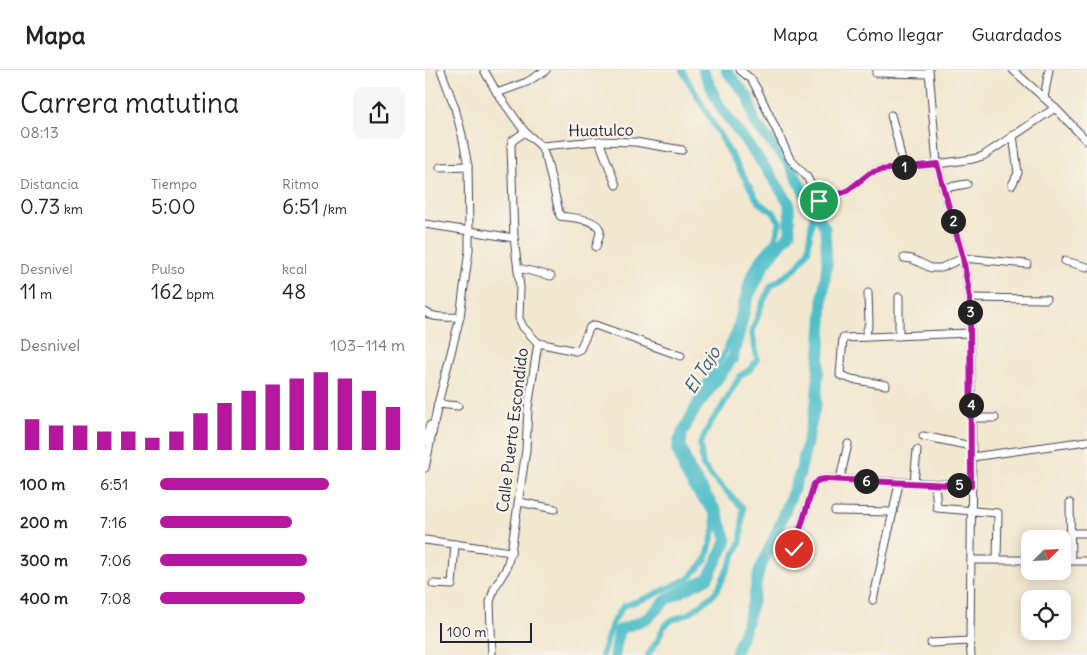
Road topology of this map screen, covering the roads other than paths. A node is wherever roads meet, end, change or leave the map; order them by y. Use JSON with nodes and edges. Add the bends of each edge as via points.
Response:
{"nodes":[{"id":1,"x":441,"y":70,"type":"edge"},
{"id":2,"x":483,"y":70,"type":"edge"},
{"id":3,"x":546,"y":70,"type":"edge"},
{"id":4,"x":740,"y":70,"type":"edge"},
{"id":5,"x":1013,"y":70,"type":"edge"},
{"id":6,"x":1049,"y":70,"type":"edge"},
{"id":7,"x":929,"y":72,"type":"edge"},
{"id":8,"x":876,"y":74,"type":"dead end"},
{"id":9,"x":497,"y":92,"type":"junction"},
{"id":10,"x":1044,"y":98,"type":"junction"},
{"id":11,"x":1055,"y":108,"type":"junction"},
{"id":12,"x":891,"y":116,"type":"dead end"},
{"id":13,"x":525,"y":132,"type":"junction"},
{"id":14,"x":1013,"y":135,"type":"junction"},
{"id":15,"x":599,"y":141,"type":"junction"},
{"id":16,"x":1087,"y":141,"type":"edge"},
{"id":17,"x":541,"y":146,"type":"junction"},
{"id":18,"x":682,"y":150,"type":"dead end"},
{"id":19,"x":937,"y":164,"type":"junction"},
{"id":20,"x":468,"y":166,"type":"junction"},
{"id":21,"x":439,"y":167,"type":"dead end"},
{"id":22,"x":903,"y":167,"type":"junction"},
{"id":23,"x":967,"y":184,"type":"dead end"},
{"id":24,"x":616,"y":185,"type":"dead end"},
{"id":25,"x":1012,"y":185,"type":"dead end"},
{"id":26,"x":943,"y":188,"type":"junction"},
{"id":27,"x":425,"y":224,"type":"edge"},
{"id":28,"x":469,"y":231,"type":"junction"},
{"id":29,"x":514,"y":238,"type":"junction"},
{"id":30,"x":596,"y":247,"type":"dead end"},
{"id":31,"x":904,"y":258,"type":"dead end"},
{"id":32,"x":963,"y":258,"type":"junction"},
{"id":33,"x":1065,"y":262,"type":"dead end"},
{"id":34,"x":1027,"y":264,"type":"dead end"},
{"id":35,"x":1087,"y":267,"type":"edge"},
{"id":36,"x":518,"y":268,"type":"junction"},
{"id":37,"x":551,"y":276,"type":"dead end"},
{"id":38,"x":868,"y":293,"type":"dead end"},
{"id":39,"x":899,"y":297,"type":"dead end"},
{"id":40,"x":970,"y":298,"type":"junction"},
{"id":41,"x":1046,"y":299,"type":"dead end"},
{"id":42,"x":425,"y":312,"type":"edge"},
{"id":43,"x":460,"y":317,"type":"junction"},
{"id":44,"x":970,"y":333,"type":"junction"},
{"id":45,"x":899,"y":336,"type":"junction"},
{"id":46,"x":865,"y":337,"type":"junction"},
{"id":47,"x":538,"y":343,"type":"junction"},
{"id":48,"x":681,"y":356,"type":"dead end"},
{"id":49,"x":886,"y":384,"type":"dead end"},
{"id":50,"x":438,"y":404,"type":"junction"},
{"id":51,"x":458,"y":406,"type":"dead end"},
{"id":52,"x":971,"y":418,"type":"junction"},
{"id":53,"x":995,"y":418,"type":"dead end"},
{"id":54,"x":923,"y":436,"type":"dead end"},
{"id":55,"x":1087,"y":441,"type":"edge"},
{"id":56,"x":427,"y":442,"type":"edge"},
{"id":57,"x":848,"y":444,"type":"dead end"},
{"id":58,"x":971,"y":446,"type":"junction"},
{"id":59,"x":917,"y":450,"type":"dead end"},
{"id":60,"x":972,"y":456,"type":"junction"},
{"id":61,"x":425,"y":468,"type":"edge"},
{"id":62,"x":840,"y":480,"type":"junction"},
{"id":63,"x":899,"y":483,"type":"junction"},
{"id":64,"x":915,"y":483,"type":"junction"},
{"id":65,"x":935,"y":484,"type":"junction"},
{"id":66,"x":971,"y":486,"type":"junction"},
{"id":67,"x":519,"y":502,"type":"junction"},
{"id":68,"x":1070,"y":503,"type":"dead end"},
{"id":69,"x":555,"y":509,"type":"dead end"},
{"id":70,"x":835,"y":511,"type":"dead end"},
{"id":71,"x":893,"y":512,"type":"junction"},
{"id":72,"x":971,"y":512,"type":"junction"},
{"id":73,"x":1070,"y":530,"type":"edge"},
{"id":74,"x":1087,"y":532,"type":"edge"},
{"id":75,"x":1071,"y":533,"type":"edge"},
{"id":76,"x":425,"y":540,"type":"edge"},
{"id":77,"x":455,"y":544,"type":"junction"},
{"id":78,"x":794,"y":549,"type":"dead end"},
{"id":79,"x":511,"y":552,"type":"junction"},
{"id":80,"x":971,"y":560,"type":"junction"},
{"id":81,"x":997,"y":560,"type":"junction"},
{"id":82,"x":1021,"y":560,"type":"edge"},
{"id":83,"x":1071,"y":561,"type":"edge"},
{"id":84,"x":1087,"y":561,"type":"edge"},
{"id":85,"x":433,"y":584,"type":"dead end"},
{"id":86,"x":873,"y":600,"type":"dead end"},
{"id":87,"x":970,"y":641,"type":"junction"},
{"id":88,"x":931,"y":643,"type":"dead end"},
{"id":89,"x":492,"y":655,"type":"edge"},
{"id":90,"x":971,"y":655,"type":"edge"}],
"edges":[{"from":1,"to":20,"type":"street","via":[[463,135]]},
{"from":2,"to":9,"type":"street"},
{"from":3,"to":9,"type":"street","via":[[527,82]]},
{"from":4,"to":22,"type":"street","via":[[751,79],[790,159],[807,177],[819,201],[847,191],[870,173]]},
{"from":5,"to":10,"type":"street"},
{"from":6,"to":10,"type":"street"},
{"from":7,"to":8,"type":"street"},
{"from":7,"to":19,"type":"street"},
{"from":9,"to":13,"type":"street"},
{"from":10,"to":11,"type":"street"},
{"from":11,"to":14,"type":"street"},
{"from":11,"to":16,"type":"street"},
{"from":12,"to":22,"type":"street"},
{"from":13,"to":17,"type":"street"},
{"from":13,"to":29,"type":"street","name":"Calle Puerto Escondido","via":[[511,146]]},
{"from":14,"to":19,"type":"street","via":[[983,156]]},
{"from":14,"to":25,"type":"street","via":[[1018,173]]},
{"from":15,"to":17,"type":"street","name":"Huatulco"},
{"from":15,"to":18,"type":"street","name":"Huatulco","via":[[635,142]]},
{"from":15,"to":24,"type":"street"},
{"from":17,"to":30,"type":"street","via":[[559,216],[591,221],[597,225],[600,230]]},
{"from":19,"to":22,"type":"street"},
{"from":19,"to":26,"type":"street"},
{"from":20,"to":21,"type":"street"},
{"from":20,"to":28,"type":"street"},
{"from":23,"to":26,"type":"street"},
{"from":26,"to":32,"type":"street"},
{"from":27,"to":28,"type":"street"},
{"from":28,"to":29,"type":"street"},
{"from":28,"to":43,"type":"street"},
{"from":29,"to":36,"type":"street","name":"Calle Puerto Escondido"},
{"from":31,"to":32,"type":"street","via":[[931,268],[941,268]]},
{"from":32,"to":34,"type":"street"},
{"from":32,"to":40,"type":"street"},
{"from":33,"to":35,"type":"street"},
{"from":36,"to":37,"type":"street"},
{"from":36,"to":47,"type":"street","name":"Calle Puerto Escondido","via":[[519,318]]},
{"from":38,"to":46,"type":"street","via":[[869,324]]},
{"from":39,"to":45,"type":"street"},
{"from":40,"to":41,"type":"street"},
{"from":40,"to":44,"type":"street"},
{"from":42,"to":43,"type":"street"},
{"from":43,"to":50,"type":"street"},
{"from":44,"to":45,"type":"street"},
{"from":44,"to":52,"type":"street"},
{"from":45,"to":46,"type":"street"},
{"from":46,"to":49,"type":"street","via":[[843,338],[840,375]]},
{"from":47,"to":48,"type":"street","via":[[580,349],[590,327],[595,325]]},
{"from":47,"to":67,"type":"street","name":"Calle Puerto Escondido","via":[[527,408],[526,450]]},
{"from":50,"to":51,"type":"street"},
{"from":50,"to":56,"type":"street"},
{"from":52,"to":53,"type":"street"},
{"from":52,"to":58,"type":"street"},
{"from":54,"to":58,"type":"street"},
{"from":55,"to":60,"type":"street"},
{"from":56,"to":61,"type":"street"},
{"from":57,"to":62,"type":"street"},
{"from":58,"to":60,"type":"street"},
{"from":59,"to":64,"type":"street"},
{"from":60,"to":66,"type":"street"},
{"from":62,"to":63,"type":"street"},
{"from":62,"to":78,"type":"street","via":[[825,479],[814,484]]},
{"from":63,"to":64,"type":"street"},
{"from":63,"to":71,"type":"street"},
{"from":64,"to":65,"type":"street"},
{"from":65,"to":66,"type":"street"},
{"from":65,"to":72,"type":"street","via":[[937,508]]},
{"from":66,"to":72,"type":"street"},
{"from":67,"to":69,"type":"street"},
{"from":67,"to":79,"type":"street","name":"Calle Puerto Escondido"},
{"from":68,"to":73,"type":"street"},
{"from":70,"to":71,"type":"street"},
{"from":71,"to":86,"type":"street"},
{"from":72,"to":80,"type":"street"},
{"from":72,"to":81,"type":"street","via":[[999,513]]},
{"from":74,"to":75,"type":"street"},
{"from":76,"to":77,"type":"street"},
{"from":77,"to":79,"type":"street"},
{"from":77,"to":85,"type":"street","via":[[452,586]]},
{"from":79,"to":89,"type":"street","name":"Calle Puerto Escondido","via":[[490,602]]},
{"from":80,"to":81,"type":"street"},
{"from":80,"to":87,"type":"street"},
{"from":81,"to":82,"type":"street"},
{"from":83,"to":84,"type":"street"},
{"from":87,"to":88,"type":"street"},
{"from":87,"to":90,"type":"street"}]}
